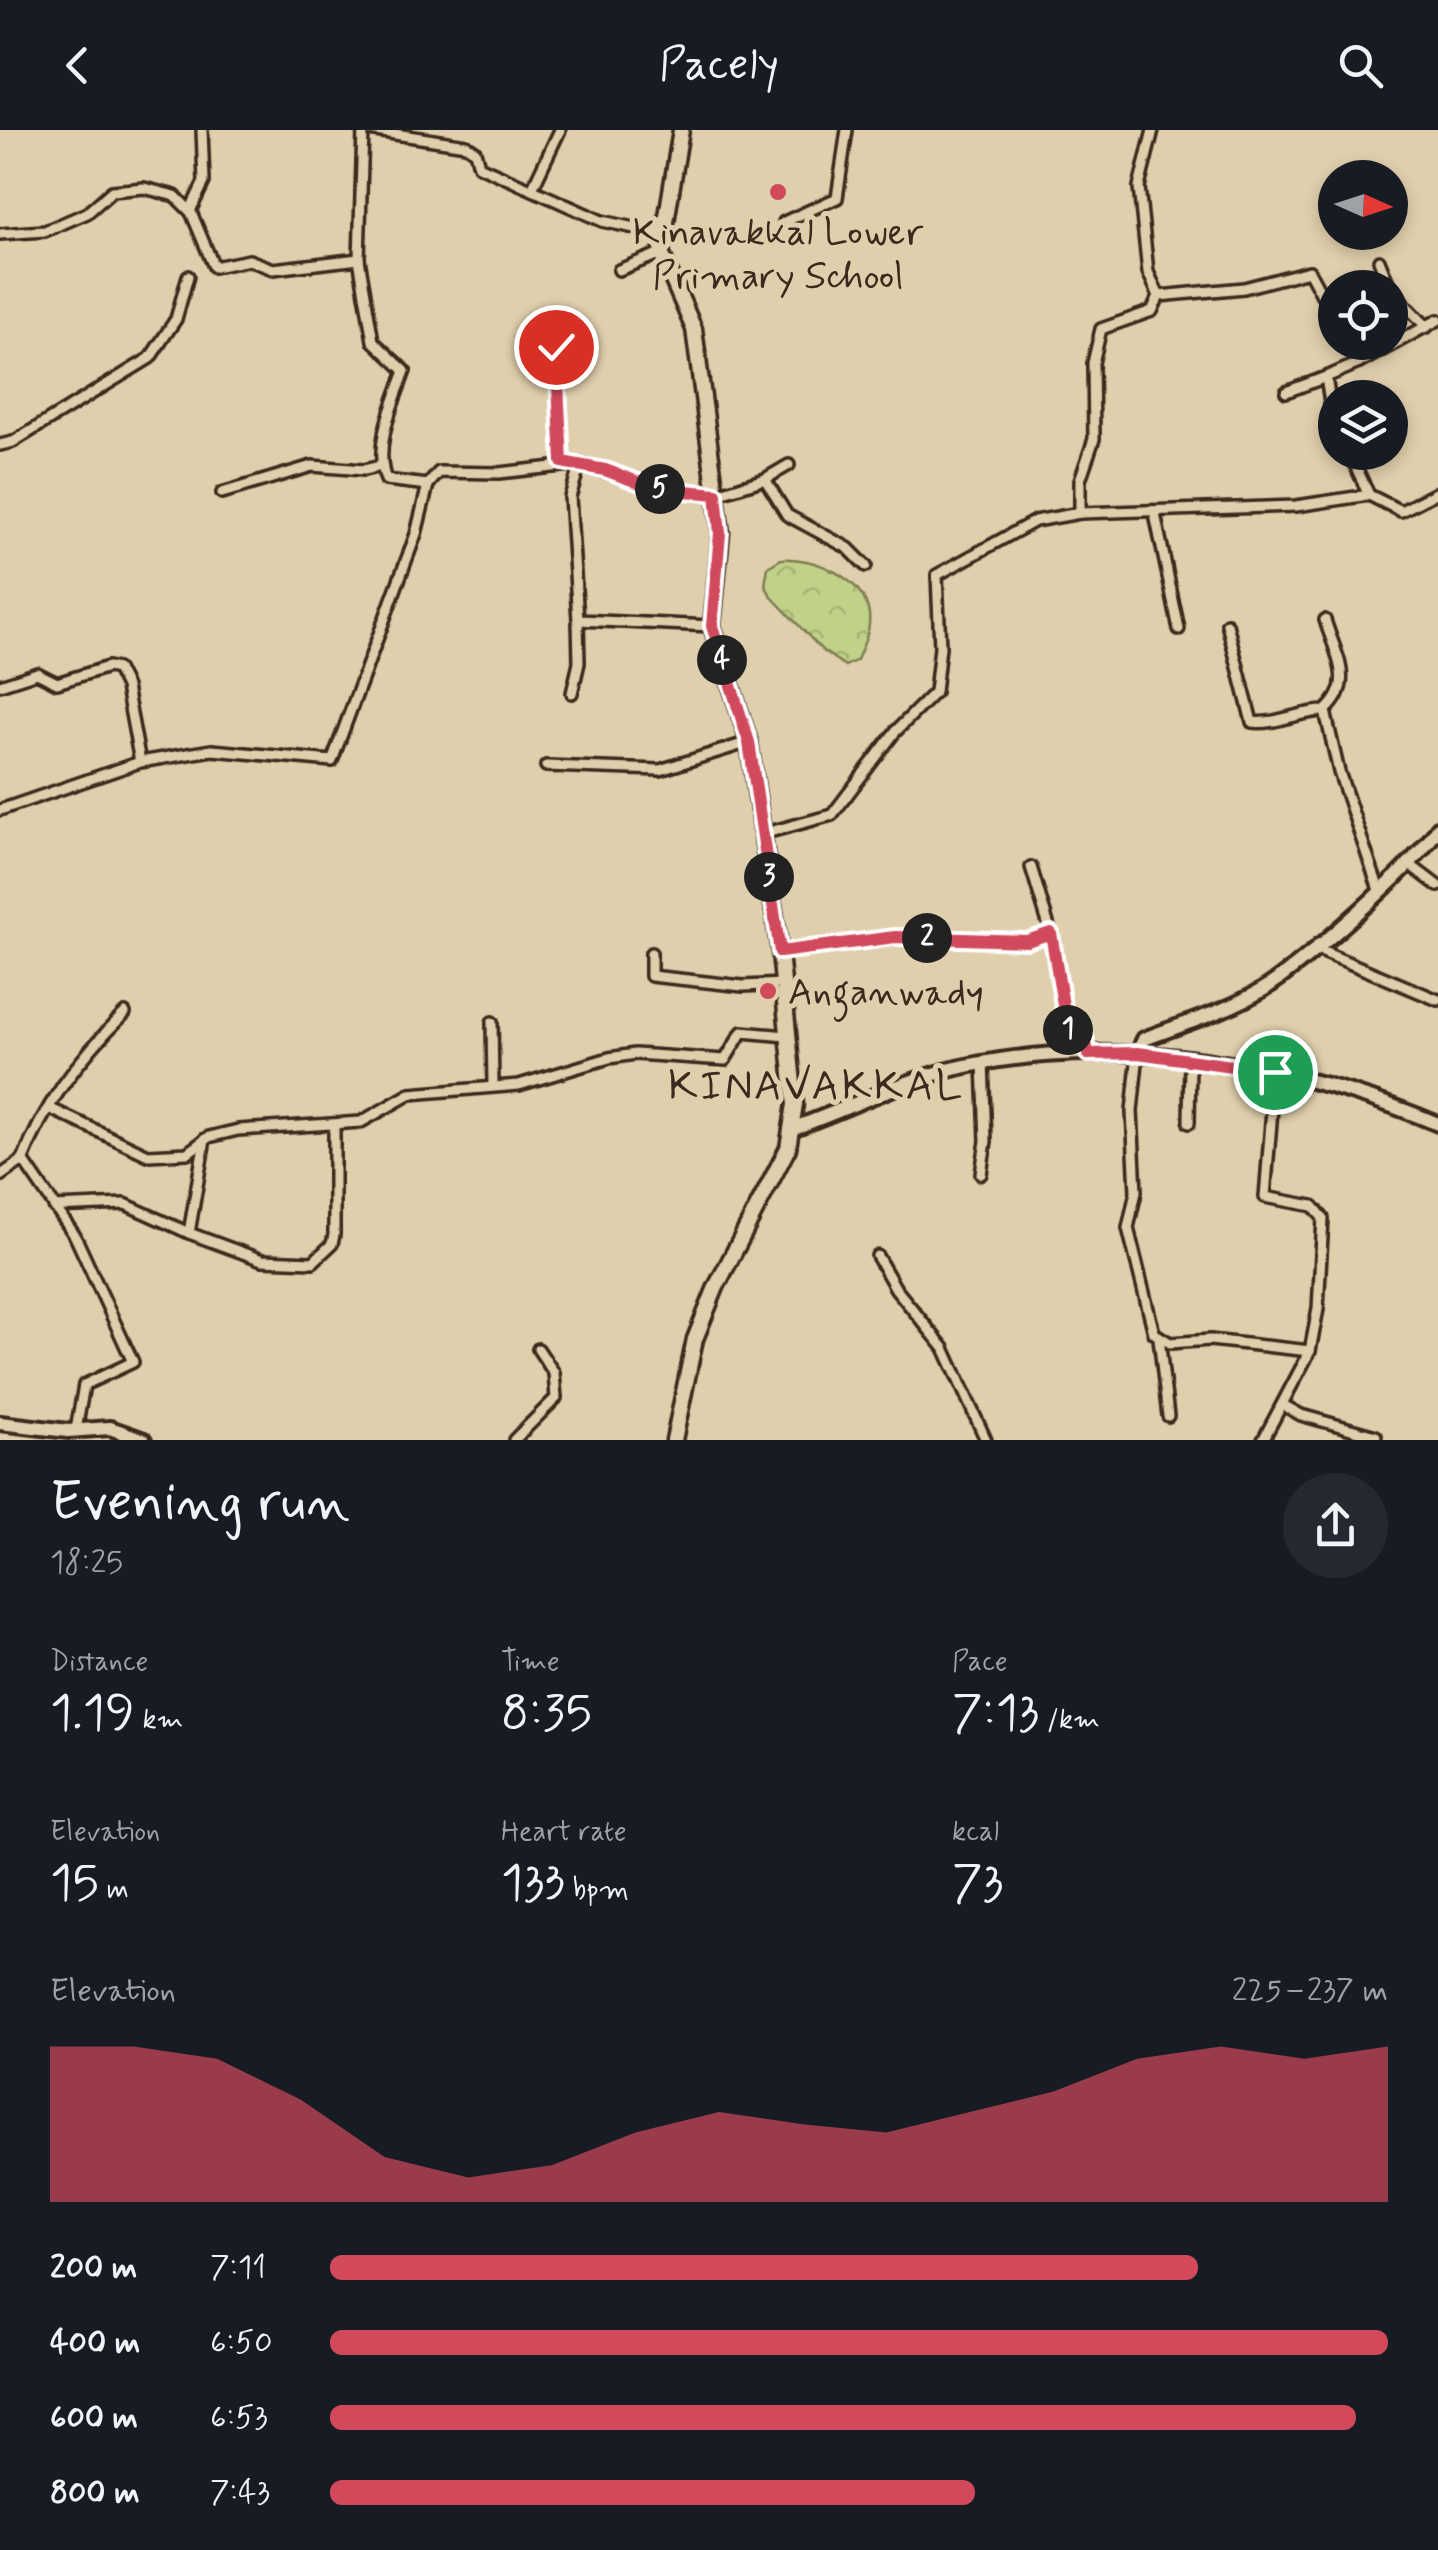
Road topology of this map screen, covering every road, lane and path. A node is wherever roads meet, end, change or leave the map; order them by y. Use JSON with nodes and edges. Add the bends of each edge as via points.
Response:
{"nodes":[{"id":1,"x":202,"y":130,"type":"edge"},
{"id":2,"x":366,"y":130,"type":"edge"},
{"id":3,"x":471,"y":130,"type":"edge"},
{"id":4,"x":560,"y":130,"type":"edge"},
{"id":5,"x":681,"y":130,"type":"edge"},
{"id":6,"x":847,"y":130,"type":"edge"},
{"id":7,"x":1153,"y":130,"type":"edge"},
{"id":8,"x":468,"y":146,"type":"junction"},
{"id":9,"x":532,"y":189,"type":"junction"},
{"id":10,"x":190,"y":211,"type":"junction"},
{"id":11,"x":784,"y":222,"type":"dead end"},
{"id":12,"x":0,"y":234,"type":"edge"},
{"id":13,"x":662,"y":234,"type":"junction"},
{"id":14,"x":661,"y":253,"type":"junction"},
{"id":15,"x":360,"y":258,"type":"junction"},
{"id":16,"x":1379,"y":260,"type":"dead end"},
{"id":17,"x":620,"y":270,"type":"dead end"},
{"id":18,"x":188,"y":276,"type":"dead end"},
{"id":19,"x":1318,"y":289,"type":"edge"},
{"id":20,"x":1159,"y":296,"type":"junction"},
{"id":21,"x":1438,"y":320,"type":"edge"},
{"id":22,"x":1427,"y":327,"type":"junction"},
{"id":23,"x":556,"y":347,"type":"dead end"},
{"id":24,"x":1357,"y":360,"type":"edge"},
{"id":25,"x":1359,"y":363,"type":"junction"},
{"id":26,"x":1326,"y":377,"type":"junction"},
{"id":27,"x":1326,"y":380,"type":"edge"},
{"id":28,"x":1286,"y":392,"type":"dead end"},
{"id":29,"x":0,"y":445,"type":"edge"},
{"id":30,"x":562,"y":462,"type":"junction"},
{"id":31,"x":580,"y":464,"type":"junction"},
{"id":32,"x":789,"y":465,"type":"dead end"},
{"id":33,"x":381,"y":466,"type":"junction"},
{"id":34,"x":1357,"y":470,"type":"edge"},
{"id":35,"x":764,"y":479,"type":"junction"},
{"id":36,"x":428,"y":485,"type":"junction"},
{"id":37,"x":222,"y":492,"type":"dead end"},
{"id":38,"x":1438,"y":492,"type":"edge"},
{"id":39,"x":716,"y":494,"type":"junction"},
{"id":40,"x":1369,"y":495,"type":"junction"},
{"id":41,"x":1080,"y":512,"type":"junction"},
{"id":42,"x":1155,"y":514,"type":"junction"},
{"id":43,"x":866,"y":566,"type":"dead end"},
{"id":44,"x":578,"y":620,"type":"junction"},
{"id":45,"x":1325,"y":620,"type":"dead end"},
{"id":46,"x":1227,"y":624,"type":"dead end"},
{"id":47,"x":712,"y":626,"type":"junction"},
{"id":48,"x":1180,"y":629,"type":"dead end"},
{"id":49,"x":0,"y":685,"type":"edge"},
{"id":50,"x":572,"y":693,"type":"dead end"},
{"id":51,"x":1325,"y":712,"type":"junction"},
{"id":52,"x":749,"y":742,"type":"junction"},
{"id":53,"x":140,"y":762,"type":"junction"},
{"id":54,"x":546,"y":766,"type":"dead end"},
{"id":55,"x":0,"y":810,"type":"edge"},
{"id":56,"x":1438,"y":828,"type":"edge"},
{"id":57,"x":762,"y":834,"type":"junction"},
{"id":58,"x":1409,"y":864,"type":"junction"},
{"id":59,"x":1031,"y":868,"type":"dead end"},
{"id":60,"x":1438,"y":886,"type":"edge"},
{"id":61,"x":1379,"y":890,"type":"junction"},
{"id":62,"x":1051,"y":933,"type":"junction"},
{"id":63,"x":1318,"y":944,"type":"junction"},
{"id":64,"x":651,"y":952,"type":"dead end"},
{"id":65,"x":780,"y":952,"type":"junction"},
{"id":66,"x":783,"y":984,"type":"junction"},
{"id":67,"x":1438,"y":1000,"type":"edge"},
{"id":68,"x":125,"y":1014,"type":"dead end"},
{"id":69,"x":492,"y":1022,"type":"dead end"},
{"id":70,"x":788,"y":1036,"type":"junction"},
{"id":71,"x":1138,"y":1053,"type":"junction"},
{"id":72,"x":1088,"y":1054,"type":"junction"},
{"id":73,"x":1190,"y":1060,"type":"junction"},
{"id":74,"x":983,"y":1063,"type":"junction"},
{"id":75,"x":1275,"y":1072,"type":"junction"},
{"id":76,"x":494,"y":1084,"type":"junction"},
{"id":77,"x":49,"y":1108,"type":"junction"},
{"id":78,"x":1189,"y":1123,"type":"dead end"},
{"id":79,"x":1438,"y":1124,"type":"edge"},
{"id":80,"x":334,"y":1126,"type":"junction"},
{"id":81,"x":794,"y":1128,"type":"junction"},
{"id":82,"x":205,"y":1140,"type":"junction"},
{"id":83,"x":23,"y":1160,"type":"junction"},
{"id":84,"x":981,"y":1174,"type":"dead end"},
{"id":85,"x":0,"y":1176,"type":"edge"},
{"id":86,"x":54,"y":1207,"type":"junction"},
{"id":87,"x":190,"y":1233,"type":"junction"},
{"id":88,"x":877,"y":1256,"type":"dead end"},
{"id":89,"x":1158,"y":1338,"type":"junction"},
{"id":90,"x":538,"y":1349,"type":"dead end"},
{"id":91,"x":1310,"y":1351,"type":"junction"},
{"id":92,"x":1282,"y":1405,"type":"junction"},
{"id":93,"x":1168,"y":1416,"type":"dead end"},
{"id":94,"x":0,"y":1423,"type":"edge"},
{"id":95,"x":76,"y":1430,"type":"junction"},
{"id":96,"x":1376,"y":1436,"type":"dead end"},
{"id":97,"x":144,"y":1440,"type":"edge"},
{"id":98,"x":514,"y":1440,"type":"edge"},
{"id":99,"x":674,"y":1440,"type":"edge"},
{"id":100,"x":986,"y":1440,"type":"edge"},
{"id":101,"x":1263,"y":1440,"type":"edge"}],
"edges":[{"from":1,"to":10,"type":"street","via":[[204,182]]},
{"from":2,"to":8,"type":"street"},
{"from":2,"to":15,"type":"street"},
{"from":3,"to":8,"type":"street"},
{"from":4,"to":9,"type":"street"},
{"from":5,"to":13,"type":"main road"},
{"from":6,"to":11,"type":"street","via":[[838,198]]},
{"from":7,"to":20,"type":"street","via":[[1138,187],[1148,272]]},
{"from":8,"to":9,"type":"street","via":[[479,166]]},
{"from":9,"to":13,"type":"street","via":[[602,221]]},
{"from":10,"to":12,"type":"street","via":[[175,196],[128,186],[45,231]]},
{"from":10,"to":15,"type":"street","via":[[214,267],[250,260],[273,269]]},
{"from":13,"to":14,"type":"main road"},
{"from":14,"to":17,"type":"street"},
{"from":14,"to":39,"type":"main road","via":[[694,329]]},
{"from":15,"to":33,"type":"street","via":[[373,341],[405,372]]},
{"from":16,"to":22,"type":"street","via":[[1392,290]]},
{"from":18,"to":29,"type":"street","via":[[176,319],[150,358]]},
{"from":19,"to":20,"type":"street","via":[[1308,271],[1244,288]]},
{"from":20,"to":41,"type":"street","via":[[1152,311],[1101,329],[1094,342],[1094,439],[1080,480]]},
{"from":21,"to":22,"type":"street"},
{"from":22,"to":25,"type":"street"},
{"from":23,"to":30,"type":"street"},
{"from":24,"to":25,"type":"street"},
{"from":25,"to":26,"type":"street"},
{"from":26,"to":27,"type":"street"},
{"from":26,"to":28,"type":"street"},
{"from":30,"to":31,"type":"street"},
{"from":30,"to":36,"type":"street","via":[[498,473],[440,472]]},
{"from":31,"to":39,"type":"street","via":[[654,488]]},
{"from":31,"to":44,"type":"street","via":[[570,497]]},
{"from":32,"to":35,"type":"street"},
{"from":33,"to":36,"type":"street","via":[[386,480]]},
{"from":33,"to":37,"type":"street","via":[[312,466]]},
{"from":34,"to":40,"type":"street"},
{"from":35,"to":39,"type":"street"},
{"from":35,"to":43,"type":"street","via":[[788,515],[848,548]]},
{"from":36,"to":53,"type":"street","via":[[332,761],[212,750]]},
{"from":38,"to":40,"type":"street","via":[[1401,510]]},
{"from":39,"to":47,"type":"main road","via":[[720,533]]},
{"from":40,"to":42,"type":"street"},
{"from":41,"to":42,"type":"street"},
{"from":41,"to":57,"type":"street","via":[[1035,521],[937,575],[935,692],[832,814]]},
{"from":42,"to":48,"type":"street"},
{"from":44,"to":47,"type":"street"},
{"from":44,"to":50,"type":"street"},
{"from":45,"to":51,"type":"street","via":[[1344,681]]},
{"from":46,"to":51,"type":"street","via":[[1252,722]]},
{"from":47,"to":52,"type":"main road"},
{"from":49,"to":53,"type":"street","via":[[37,672],[57,683],[117,669]]},
{"from":51,"to":61,"type":"street"},
{"from":52,"to":54,"type":"street","via":[[660,770]]},
{"from":52,"to":57,"type":"main road"},
{"from":53,"to":55,"type":"street"},
{"from":56,"to":58,"type":"main road"},
{"from":57,"to":65,"type":"main road"},
{"from":58,"to":60,"type":"street"},
{"from":58,"to":61,"type":"main road"},
{"from":59,"to":62,"type":"street"},
{"from":61,"to":63,"type":"main road"},
{"from":62,"to":65,"type":"street","via":[[1027,941],[895,937]]},
{"from":62,"to":72,"type":"street","via":[[1069,1035],[1085,1037]]},
{"from":63,"to":67,"type":"street","via":[[1323,952]]},
{"from":63,"to":71,"type":"main road","via":[[1267,987],[1144,1040]]},
{"from":64,"to":66,"type":"street","via":[[651,976]]},
{"from":65,"to":66,"type":"main road"},
{"from":66,"to":70,"type":"main road"},
{"from":68,"to":77,"type":"street","via":[[83,1057]]},
{"from":69,"to":76,"type":"street"},
{"from":70,"to":76,"type":"street","via":[[742,1032],[725,1060],[635,1054],[519,1085]]},
{"from":70,"to":81,"type":"main road"},
{"from":71,"to":72,"type":"main road"},
{"from":71,"to":73,"type":"main road"},
{"from":71,"to":89,"type":"street","via":[[1132,1110],[1136,1192],[1128,1228]]},
{"from":72,"to":74,"type":"main road"},
{"from":73,"to":75,"type":"main road"},
{"from":73,"to":78,"type":"street"},
{"from":74,"to":81,"type":"main road","via":[[908,1082]]},
{"from":74,"to":84,"type":"street"},
{"from":75,"to":79,"type":"main road"},
{"from":75,"to":91,"type":"street","via":[[1265,1197],[1313,1206],[1323,1218]]},
{"from":76,"to":80,"type":"street","via":[[410,1094],[361,1122]]},
{"from":77,"to":82,"type":"street","via":[[148,1154],[187,1152]]},
{"from":77,"to":83,"type":"street"},
{"from":80,"to":82,"type":"street","via":[[238,1130]]},
{"from":80,"to":87,"type":"street","via":[[334,1235],[314,1262],[262,1260]]},
{"from":81,"to":99,"type":"main road","via":[[696,1339]]},
{"from":82,"to":87,"type":"street"},
{"from":83,"to":85,"type":"street"},
{"from":83,"to":86,"type":"street"},
{"from":86,"to":87,"type":"street","via":[[125,1204]]},
{"from":86,"to":95,"type":"street","via":[[75,1236],[134,1362],[84,1385]]},
{"from":88,"to":100,"type":"street","via":[[944,1348]]},
{"from":89,"to":91,"type":"street"},
{"from":89,"to":93,"type":"street"},
{"from":90,"to":98,"type":"street","via":[[554,1373],[556,1398]]},
{"from":91,"to":92,"type":"street"},
{"from":92,"to":96,"type":"street"},
{"from":92,"to":101,"type":"street"},
{"from":94,"to":95,"type":"main road"},
{"from":95,"to":97,"type":"main road","via":[[110,1428]]}]}
